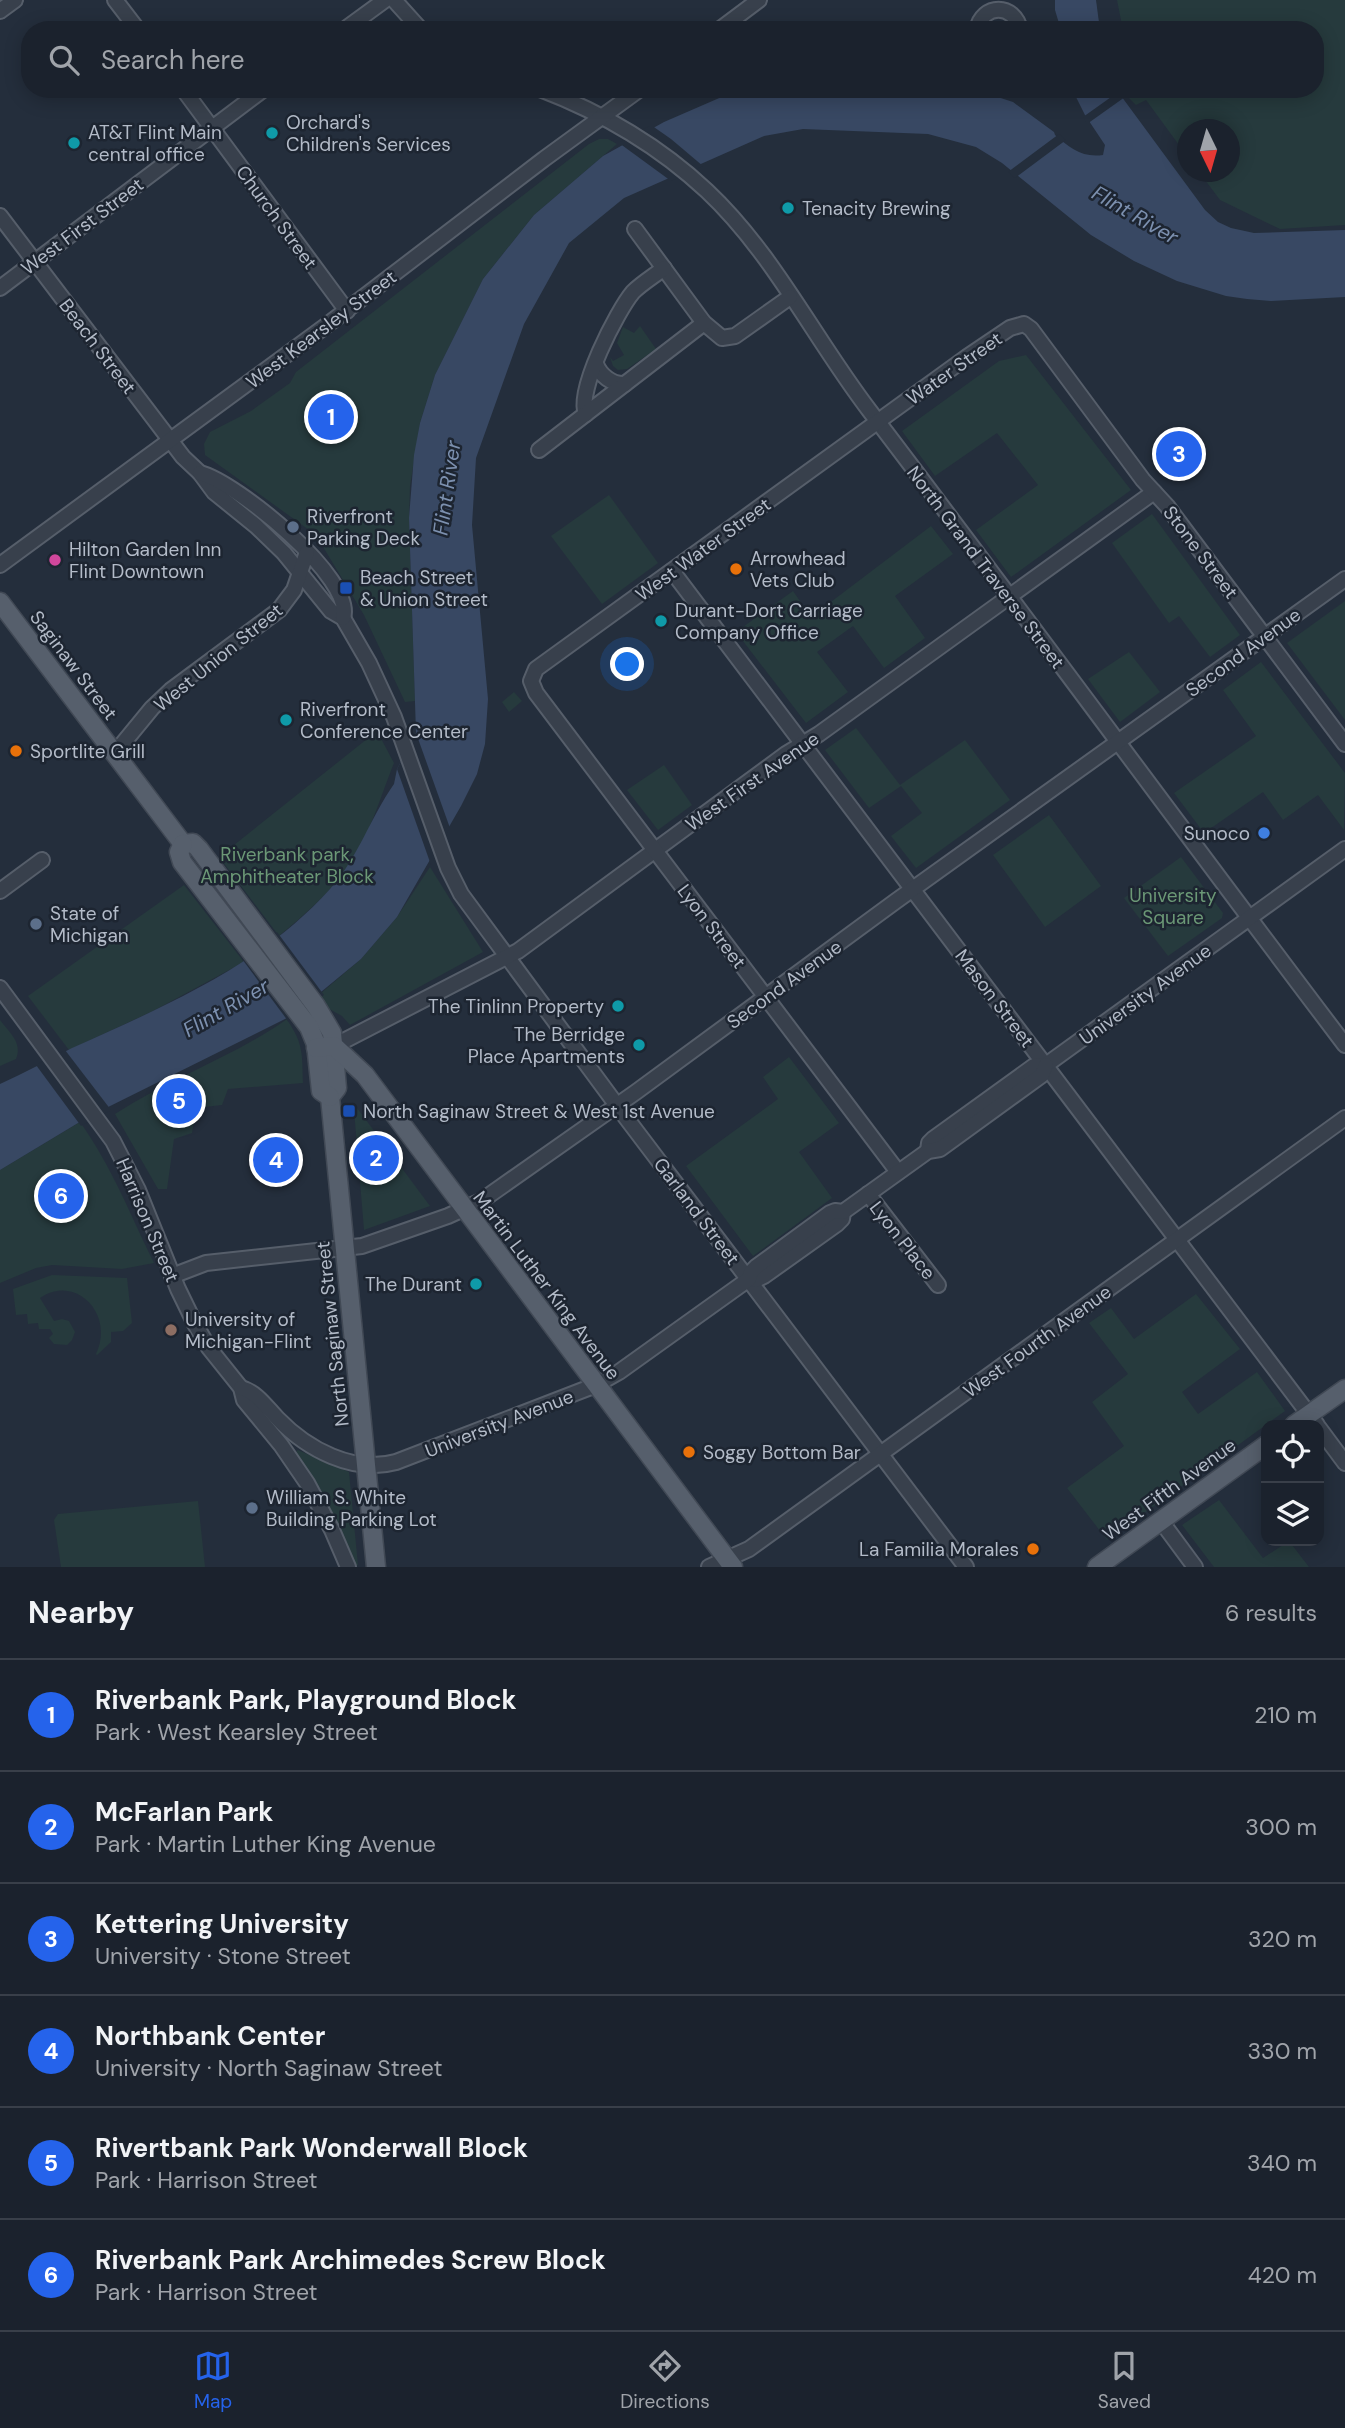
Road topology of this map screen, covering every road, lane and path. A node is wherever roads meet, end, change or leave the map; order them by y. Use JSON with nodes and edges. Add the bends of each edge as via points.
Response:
{"nodes":[{"id":1,"x":15,"y":0,"type":"edge"},
{"id":2,"x":115,"y":0,"type":"edge"},
{"id":3,"x":385,"y":0,"type":"edge"},
{"id":4,"x":394,"y":0,"type":"edge"},
{"id":5,"x":759,"y":0,"type":"edge"},
{"id":6,"x":998,"y":4,"type":"edge"},
{"id":7,"x":0,"y":11,"type":"edge"},
{"id":8,"x":131,"y":21,"type":"edge"},
{"id":9,"x":356,"y":21,"type":"edge"},
{"id":10,"x":413,"y":21,"type":"edge"},
{"id":11,"x":731,"y":21,"type":"edge"},
{"id":12,"x":981,"y":21,"type":"edge"},
{"id":13,"x":1017,"y":21,"type":"edge"},
{"id":14,"x":190,"y":98,"type":"edge"},
{"id":15,"x":252,"y":98,"type":"edge"},
{"id":16,"x":564,"y":98,"type":"edge"},
{"id":17,"x":628,"y":98,"type":"edge"},
{"id":18,"x":603,"y":116,"type":"junction"},
{"id":19,"x":212,"y":128,"type":"junction"},
{"id":20,"x":0,"y":216,"type":"edge"},
{"id":21,"x":635,"y":229,"type":"dead end"},
{"id":22,"x":35,"y":262,"type":"junction"},
{"id":23,"x":664,"y":268,"type":"junction"},
{"id":24,"x":0,"y":288,"type":"edge"},
{"id":25,"x":790,"y":297,"type":"junction"},
{"id":26,"x":347,"y":311,"type":"junction"},
{"id":27,"x":704,"y":323,"type":"junction"},
{"id":28,"x":1031,"y":329,"type":"joint"},
{"id":29,"x":596,"y":364,"type":"junction"},
{"id":30,"x":625,"y":384,"type":"junction"},
{"id":31,"x":586,"y":414,"type":"junction"},
{"id":32,"x":878,"y":423,"type":"junction"},
{"id":33,"x":169,"y":441,"type":"junction"},
{"id":34,"x":539,"y":450,"type":"dead end"},
{"id":35,"x":200,"y":473,"type":"junction"},
{"id":36,"x":1154,"y":492,"type":"junction"},
{"id":37,"x":307,"y":552,"type":"junction"},
{"id":38,"x":0,"y":565,"type":"edge"},
{"id":39,"x":672,"y":571,"type":"junction"},
{"id":40,"x":301,"y":572,"type":"junction"},
{"id":41,"x":1345,"y":579,"type":"edge"},
{"id":42,"x":1010,"y":597,"type":"junction"},
{"id":43,"x":0,"y":602,"type":"edge"},
{"id":44,"x":344,"y":618,"type":"junction"},
{"id":45,"x":1265,"y":636,"type":"junction"},
{"id":46,"x":531,"y":679,"type":"joint"},
{"id":47,"x":1118,"y":743,"type":"junction"},
{"id":48,"x":803,"y":744,"type":"junction"},
{"id":49,"x":1345,"y":744,"type":"edge"},
{"id":50,"x":115,"y":753,"type":"junction"},
{"id":51,"x":441,"y":848,"type":"joint"},
{"id":52,"x":1345,"y":849,"type":"edge"},
{"id":53,"x":654,"y":850,"type":"junction"},
{"id":54,"x":42,"y":860,"type":"dead end"},
{"id":55,"x":913,"y":890,"type":"junction"},
{"id":56,"x":0,"y":891,"type":"edge"},
{"id":57,"x":1250,"y":918,"type":"junction"},
{"id":58,"x":508,"y":957,"type":"junction"},
{"id":59,"x":0,"y":988,"type":"edge"},
{"id":60,"x":766,"y":998,"type":"junction"},
{"id":61,"x":1345,"y":1045,"type":"edge"},
{"id":62,"x":325,"y":1047,"type":"junction"},
{"id":63,"x":1046,"y":1065,"type":"junction"},
{"id":64,"x":617,"y":1105,"type":"junction"},
{"id":65,"x":1345,"y":1118,"type":"edge"},
{"id":66,"x":898,"y":1172,"type":"junction"},
{"id":67,"x":868,"y":1194,"type":"junction"},
{"id":68,"x":465,"y":1210,"type":"junction"},
{"id":69,"x":1177,"y":1239,"type":"junction"},
{"id":70,"x":344,"y":1249,"type":"junction"},
{"id":71,"x":172,"y":1276,"type":"junction"},
{"id":72,"x":749,"y":1279,"type":"junction"},
{"id":73,"x":938,"y":1285,"type":"dead end"},
{"id":74,"x":596,"y":1385,"type":"junction"},
{"id":75,"x":241,"y":1388,"type":"junction"},
{"id":76,"x":1345,"y":1388,"type":"edge"},
{"id":77,"x":1308,"y":1420,"type":"edge"},
{"id":78,"x":1313,"y":1420,"type":"edge"},
{"id":79,"x":1324,"y":1439,"type":"edge"},
{"id":80,"x":1261,"y":1449,"type":"edge"},
{"id":81,"x":881,"y":1454,"type":"junction"},
{"id":82,"x":1345,"y":1462,"type":"edge"},
{"id":83,"x":366,"y":1464,"type":"junction"},
{"id":84,"x":1161,"y":1521,"type":"junction"},
{"id":85,"x":730,"y":1564,"type":"edge"},
{"id":86,"x":348,"y":1567,"type":"edge"},
{"id":87,"x":376,"y":1567,"type":"edge"},
{"id":88,"x":709,"y":1567,"type":"edge"},
{"id":89,"x":966,"y":1567,"type":"edge"},
{"id":90,"x":1097,"y":1567,"type":"edge"},
{"id":91,"x":1195,"y":1567,"type":"edge"}],
"edges":[{"from":1,"to":7,"type":"street"},
{"from":2,"to":8,"type":"street"},
{"from":3,"to":9,"type":"street"},
{"from":4,"to":10,"type":"street"},
{"from":5,"to":11,"type":"street"},
{"from":6,"to":12,"type":"street"},
{"from":6,"to":13,"type":"street"},
{"from":14,"to":19,"type":"street","name":"Church Street"},
{"from":15,"to":19,"type":"street","name":"West First Street"},
{"from":16,"to":18,"type":"street","name":"North Grand Traverse Street"},
{"from":17,"to":18,"type":"street","name":"West Kearsley Street"},
{"from":18,"to":25,"type":"street","name":"North Grand Traverse Street","via":[[695,180],[743,229]]},
{"from":18,"to":26,"type":"street","name":"West Kearsley Street"},
{"from":19,"to":22,"type":"street","name":"West First Street"},
{"from":19,"to":26,"type":"street","name":"Church Street"},
{"from":20,"to":22,"type":"street","name":"Beach Street"},
{"from":21,"to":23,"type":"street"},
{"from":22,"to":24,"type":"street","name":"West First Street"},
{"from":22,"to":33,"type":"street","name":"Beach Street"},
{"from":23,"to":27,"type":"street"},
{"from":23,"to":29,"type":"street","via":[[630,296]]},
{"from":25,"to":27,"type":"street","via":[[731,338],[719,337]]},
{"from":25,"to":32,"type":"street","name":"North Grand Traverse Street"},
{"from":26,"to":33,"type":"street","name":"West Kearsley Street"},
{"from":27,"to":30,"type":"street"},
{"from":28,"to":32,"type":"street","name":"Water Street","via":[[1021,324],[1010,328]]},
{"from":28,"to":36,"type":"street","name":"Stone Street"},
{"from":29,"to":30,"type":"street","via":[[604,376]]},
{"from":29,"to":31,"type":"street","via":[[584,399]]},
{"from":30,"to":31,"type":"street"},
{"from":31,"to":34,"type":"street"},
{"from":32,"to":39,"type":"street","name":"West Water Street"},
{"from":32,"to":42,"type":"street","name":"North Grand Traverse Street"},
{"from":33,"to":35,"type":"street","name":"Beach Street"},
{"from":33,"to":38,"type":"street","name":"West Kearsley Street"},
{"from":35,"to":37,"type":"street","name":"Beach Street","via":[[217,478],[255,503]]},
{"from":35,"to":40,"type":"street","name":"Beach Street","via":[[214,492]]},
{"from":36,"to":42,"type":"street","name":"West First Avenue"},
{"from":36,"to":45,"type":"street","name":"Stone Street"},
{"from":37,"to":40,"type":"street","name":"West Union Street"},
{"from":37,"to":44,"type":"street","name":"Beach Street","via":[[343,600]]},
{"from":39,"to":46,"type":"street","name":"West Water Street","via":[[537,668]]},
{"from":39,"to":48,"type":"street","name":"Mason Street"},
{"from":40,"to":44,"type":"street","name":"Beach Street","via":[[331,611]]},
{"from":40,"to":50,"type":"street","name":"West Union Street","via":[[279,610],[159,701]]},
{"from":41,"to":45,"type":"street","name":"Second Avenue"},
{"from":42,"to":47,"type":"street","name":"North Grand Traverse Street"},
{"from":42,"to":48,"type":"street","name":"West First Avenue"},
{"from":43,"to":50,"type":"main road","name":"Saginaw Street"},
{"from":44,"to":51,"type":"street","name":"Beach Street","via":[[378,682]]},
{"from":45,"to":47,"type":"street","name":"Second Avenue"},
{"from":45,"to":49,"type":"street","name":"Stone Street"},
{"from":46,"to":53,"type":"street","name":"Lyon Street","via":[[536,693]]},
{"from":47,"to":55,"type":"street","name":"Second Avenue"},
{"from":47,"to":57,"type":"street","name":"North Grand Traverse Street"},
{"from":48,"to":53,"type":"street","name":"West First Avenue"},
{"from":48,"to":55,"type":"street","name":"Mason Street"},
{"from":50,"to":62,"type":"main road","name":"Saginaw Street","via":[[183,844],[195,845],[219,892],[309,1011],[329,1026]]},
{"from":51,"to":58,"type":"street","name":"Garland Street","via":[[458,888]]},
{"from":52,"to":57,"type":"street","name":"University Avenue"},
{"from":53,"to":58,"type":"street","name":"West First Avenue"},
{"from":53,"to":60,"type":"street","name":"Lyon Street"},
{"from":54,"to":56,"type":"street"},
{"from":55,"to":60,"type":"street","name":"Second Avenue"},
{"from":55,"to":63,"type":"street","name":"Mason Street"},
{"from":57,"to":61,"type":"street","name":"North Grand Traverse Street"},
{"from":57,"to":63,"type":"street","name":"University Avenue"},
{"from":58,"to":62,"type":"street","name":"West First Avenue"},
{"from":58,"to":64,"type":"street","name":"Garland Street"},
{"from":59,"to":71,"type":"street","name":"Harrison Street","via":[[99,1122],[132,1176]]},
{"from":60,"to":64,"type":"street","name":"Second Avenue"},
{"from":60,"to":66,"type":"street","name":"Lyon Street"},
{"from":62,"to":68,"type":"main road","name":"Martin Luther King Avenue","via":[[365,1075]]},
{"from":62,"to":70,"type":"main road","name":"North Saginaw Street","via":[[337,1088],[330,1097]]},
{"from":63,"to":66,"type":"street","name":"University Avenue","via":[[1034,1066],[933,1139],[928,1151]]},
{"from":63,"to":69,"type":"street","name":"Mason Street"},
{"from":64,"to":68,"type":"street","name":"Second Avenue"},
{"from":64,"to":72,"type":"street","name":"Garland Street"},
{"from":65,"to":69,"type":"street","name":"West Fourth Avenue"},
{"from":66,"to":67,"type":"street","name":"University Avenue"},
{"from":67,"to":72,"type":"street","name":"University Avenue","via":[[843,1212],[830,1213],[754,1269]]},
{"from":67,"to":73,"type":"street","name":"Lyon Place"},
{"from":68,"to":70,"type":"street","name":"Second Avenue"},
{"from":68,"to":74,"type":"main road","name":"Martin Luther King Avenue"},
{"from":69,"to":77,"type":"street","name":"Mason Street"},
{"from":69,"to":81,"type":"street","name":"West Fourth Avenue"},
{"from":70,"to":71,"type":"street","name":"Second Avenue","via":[[206,1263]]},
{"from":70,"to":83,"type":"main road","name":"North Saginaw Street"},
{"from":71,"to":75,"type":"street","name":"Harrison Street","via":[[203,1338]]},
{"from":72,"to":74,"type":"street","name":"University Avenue"},
{"from":72,"to":81,"type":"street","name":"Garland Street"},
{"from":74,"to":83,"type":"street","name":"University Avenue","via":[[396,1462]]},
{"from":74,"to":85,"type":"main road","name":"Martin Luther King Avenue"},
{"from":75,"to":83,"type":"street","name":"University Avenue","via":[[253,1393],[311,1446]]},
{"from":75,"to":86,"type":"street","name":"Harrison Street","via":[[244,1399],[307,1483]]},
{"from":76,"to":78,"type":"main road"},
{"from":79,"to":82,"type":"street","name":"Mason Street"},
{"from":80,"to":84,"type":"main road","name":"West Fifth Avenue"},
{"from":81,"to":85,"type":"street","name":"West Fourth Avenue"},
{"from":81,"to":89,"type":"street","name":"Garland Street"},
{"from":83,"to":87,"type":"main road","name":"North Saginaw Street"},
{"from":84,"to":90,"type":"main road","name":"West Fifth Avenue"},
{"from":84,"to":91,"type":"street"},
{"from":85,"to":88,"type":"street","name":"West Fourth Avenue"}]}
